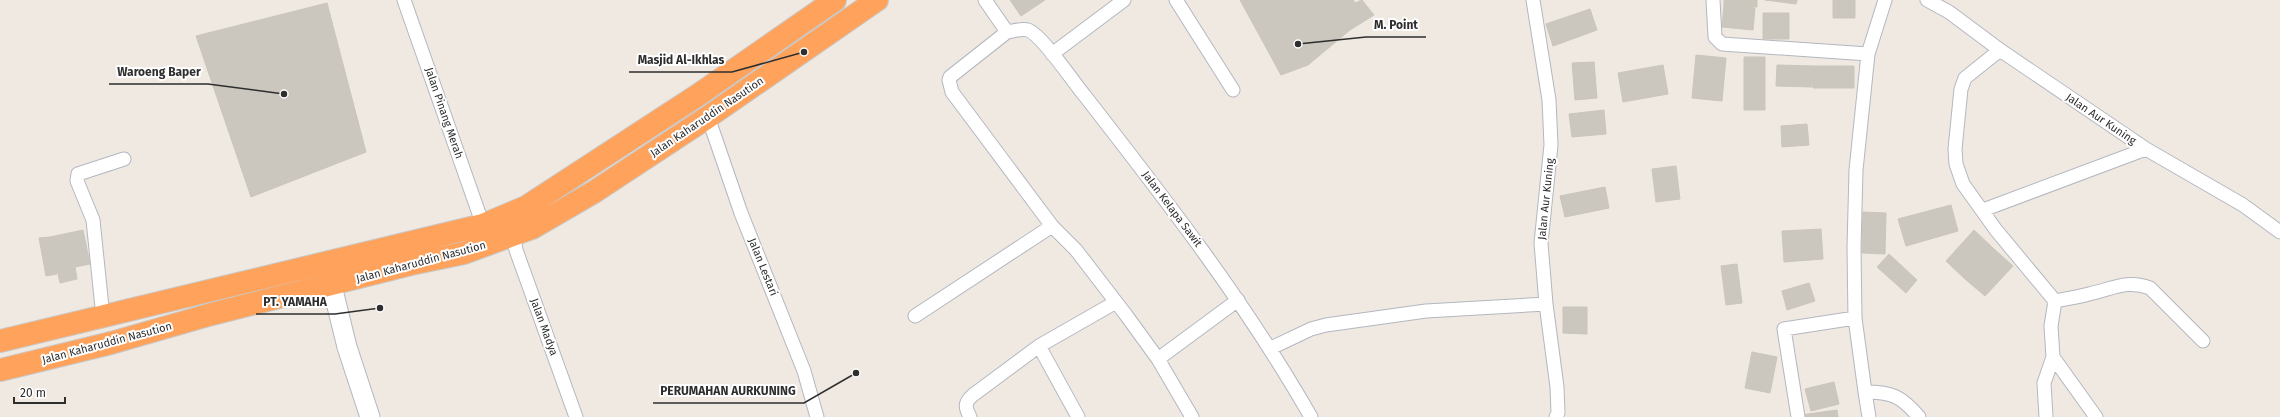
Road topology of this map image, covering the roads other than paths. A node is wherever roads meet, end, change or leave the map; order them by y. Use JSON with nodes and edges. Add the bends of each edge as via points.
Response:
{"nodes":[{"id":1,"x":404,"y":0,"type":"edge"},
{"id":2,"x":836,"y":0,"type":"edge"},
{"id":3,"x":877,"y":0,"type":"edge"},
{"id":4,"x":985,"y":0,"type":"edge"},
{"id":5,"x":1124,"y":0,"type":"edge"},
{"id":6,"x":1176,"y":0,"type":"edge"},
{"id":7,"x":1533,"y":0,"type":"edge"},
{"id":8,"x":1713,"y":0,"type":"edge"},
{"id":9,"x":1885,"y":0,"type":"edge"},
{"id":10,"x":1927,"y":0,"type":"edge"},
{"id":11,"x":1007,"y":32,"type":"junction"},
{"id":12,"x":2000,"y":50,"type":"junction"},
{"id":13,"x":1052,"y":54,"type":"junction"},
{"id":14,"x":1868,"y":54,"type":"junction"},
{"id":15,"x":1233,"y":90,"type":"dead end"},
{"id":16,"x":708,"y":117,"type":"junction"},
{"id":17,"x":2146,"y":149,"type":"junction"},
{"id":18,"x":124,"y":158,"type":"dead end"},
{"id":19,"x":1983,"y":210,"type":"junction"},
{"id":20,"x":483,"y":225,"type":"junction"},
{"id":21,"x":1052,"y":226,"type":"junction"},
{"id":22,"x":2279,"y":232,"type":"edge"},
{"id":23,"x":514,"y":236,"type":"junction"},
{"id":24,"x":332,"y":286,"type":"junction"},
{"id":25,"x":1238,"y":300,"type":"junction"},
{"id":26,"x":2055,"y":301,"type":"junction"},
{"id":27,"x":1116,"y":302,"type":"junction"},
{"id":28,"x":1546,"y":304,"type":"junction"},
{"id":29,"x":915,"y":316,"type":"dead end"},
{"id":30,"x":103,"y":317,"type":"junction"},
{"id":31,"x":1855,"y":318,"type":"junction"},
{"id":32,"x":0,"y":341,"type":"edge"},
{"id":33,"x":2203,"y":341,"type":"dead end"},
{"id":34,"x":111,"y":343,"type":"junction"},
{"id":35,"x":1039,"y":346,"type":"junction"},
{"id":36,"x":1270,"y":348,"type":"junction"},
{"id":37,"x":2054,"y":357,"type":"junction"},
{"id":38,"x":1158,"y":359,"type":"junction"},
{"id":39,"x":0,"y":370,"type":"edge"},
{"id":40,"x":1865,"y":392,"type":"junction"},
{"id":41,"x":370,"y":417,"type":"edge"},
{"id":42,"x":576,"y":417,"type":"edge"},
{"id":43,"x":817,"y":417,"type":"edge"},
{"id":44,"x":970,"y":417,"type":"edge"},
{"id":45,"x":1078,"y":417,"type":"edge"},
{"id":46,"x":1192,"y":417,"type":"edge"},
{"id":47,"x":1311,"y":417,"type":"edge"},
{"id":48,"x":1556,"y":417,"type":"edge"},
{"id":49,"x":1798,"y":417,"type":"edge"},
{"id":50,"x":1869,"y":417,"type":"edge"},
{"id":51,"x":1919,"y":417,"type":"edge"},
{"id":52,"x":2046,"y":417,"type":"edge"},
{"id":53,"x":2096,"y":417,"type":"edge"}],
"edges":[{"from":1,"to":20,"type":"street","name":"Jalan Pinang Merah"},
{"from":2,"to":20,"type":"highway","name":"Jalan Kaharuddin Nasution","via":[[698,95],[526,207]]},
{"from":3,"to":16,"type":"highway","name":"Jalan Kaharuddin Nasution"},
{"from":4,"to":11,"type":"street"},
{"from":5,"to":13,"type":"street"},
{"from":6,"to":15,"type":"street"},
{"from":7,"to":28,"type":"street","name":"Jalan Aur Kuning","via":[[1549,100],[1551,145],[1541,243]]},
{"from":8,"to":14,"type":"street","via":[[1715,37],[1722,44]]},
{"from":9,"to":14,"type":"street"},
{"from":10,"to":12,"type":"street","name":"Jalan Aur Kuning","via":[[1949,12]]},
{"from":11,"to":13,"type":"street","name":"Jalan Kelapa Sawit","via":[[1028,30]]},
{"from":11,"to":21,"type":"street","via":[[950,77],[949,85]]},
{"from":12,"to":17,"type":"street","name":"Jalan Aur Kuning"},
{"from":12,"to":19,"type":"street","via":[[1965,78],[1960,96],[1956,164],[1963,184]]},
{"from":13,"to":25,"type":"street","name":"Jalan Kelapa Sawit","via":[[1165,198]]},
{"from":14,"to":31,"type":"street","via":[[1856,170]]},
{"from":16,"to":23,"type":"highway","name":"Jalan Kaharuddin Nasution","via":[[549,220]]},
{"from":16,"to":43,"type":"street","name":"Jalan Lestari","via":[[741,213],[804,371]]},
{"from":17,"to":19,"type":"street"},
{"from":17,"to":22,"type":"street","name":"Jalan Aur Kuning","via":[[2243,205]]},
{"from":18,"to":30,"type":"street","via":[[78,174],[77,180],[93,220]]},
{"from":19,"to":26,"type":"street","via":[[1996,230]]},
{"from":20,"to":30,"type":"highway","name":"Jalan Kaharuddin Nasution"},
{"from":21,"to":27,"type":"street","via":[[1076,250]]},
{"from":21,"to":29,"type":"street"},
{"from":23,"to":24,"type":"highway","name":"Jalan Kaharuddin Nasution","via":[[464,253],[411,264]]},
{"from":23,"to":42,"type":"street","name":"Jalan Madya","via":[[516,250]]},
{"from":24,"to":34,"type":"highway","name":"Jalan Kaharuddin Nasution","via":[[212,314]]},
{"from":24,"to":41,"type":"street","via":[[347,347]]},
{"from":25,"to":36,"type":"street","name":"Jalan Kelapa Sawit"},
{"from":25,"to":38,"type":"street"},
{"from":26,"to":33,"type":"street","via":[[2091,294],[2117,285],[2142,284],[2150,288]]},
{"from":26,"to":37,"type":"street","via":[[2051,326]]},
{"from":27,"to":35,"type":"street"},
{"from":27,"to":38,"type":"street"},
{"from":28,"to":36,"type":"street","via":[[1426,311],[1326,325],[1310,329]]},
{"from":28,"to":48,"type":"street","name":"Jalan Aur Kuning","via":[[1558,399]]},
{"from":30,"to":32,"type":"highway","name":"Jalan Kaharuddin Nasution"},
{"from":30,"to":34,"type":"highway"},
{"from":31,"to":40,"type":"street"},
{"from":31,"to":49,"type":"street","via":[[1784,329]]},
{"from":34,"to":39,"type":"highway","name":"Jalan Kaharuddin Nasution"},
{"from":35,"to":44,"type":"street","via":[[966,401]]},
{"from":35,"to":45,"type":"street"},
{"from":36,"to":47,"type":"street","name":"Jalan Kelapa Sawit"},
{"from":37,"to":52,"type":"street","via":[[2044,383]]},
{"from":37,"to":53,"type":"street"},
{"from":38,"to":46,"type":"street"},
{"from":40,"to":50,"type":"street"},
{"from":40,"to":51,"type":"street","via":[[1885,392],[1897,397]]}]}
